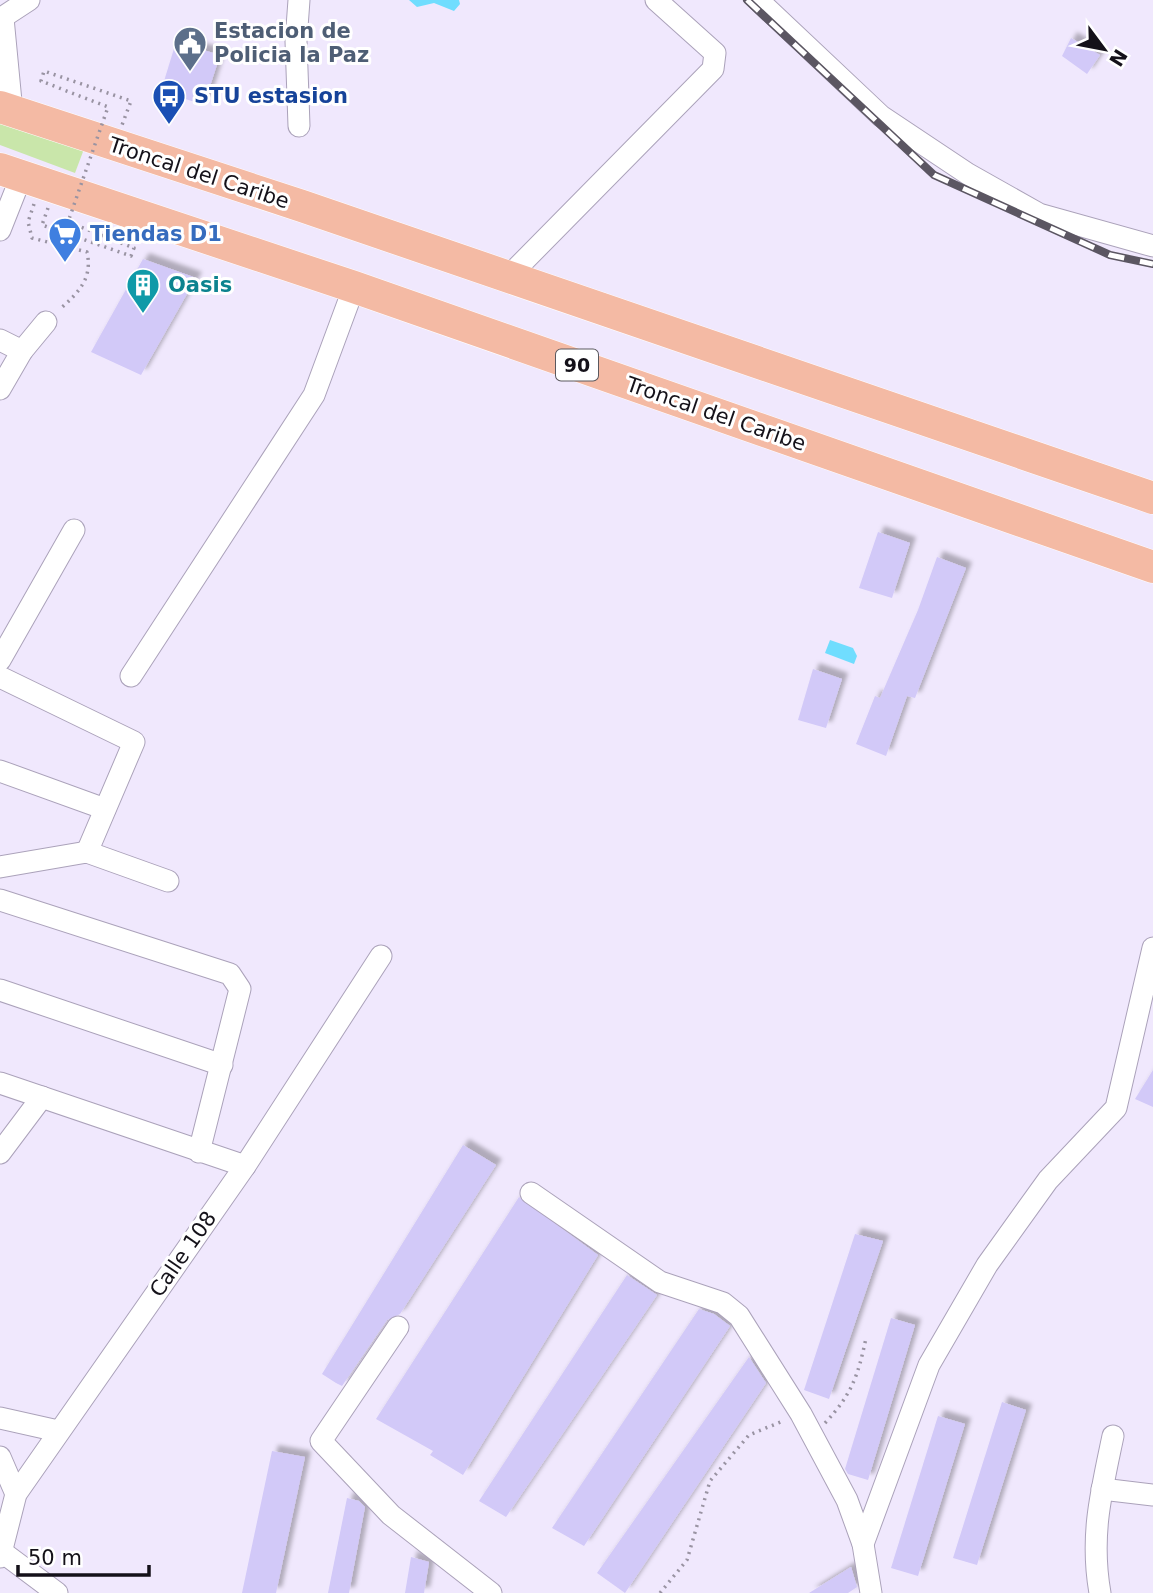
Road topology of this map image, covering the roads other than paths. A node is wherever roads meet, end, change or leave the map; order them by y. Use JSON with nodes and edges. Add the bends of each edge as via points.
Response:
{"nodes":[{"id":1,"x":29,"y":0,"type":"edge"},
{"id":2,"x":299,"y":0,"type":"edge"},
{"id":3,"x":656,"y":0,"type":"edge"},
{"id":4,"x":758,"y":0,"type":"edge"},
{"id":5,"x":1,"y":18,"type":"edge"},
{"id":6,"x":6,"y":110,"type":"edge"},
{"id":7,"x":299,"y":126,"type":"dead end"},
{"id":8,"x":19,"y":183,"type":"edge"},
{"id":9,"x":0,"y":230,"type":"edge"},
{"id":10,"x":1153,"y":246,"type":"edge"},
{"id":11,"x":508,"y":277,"type":"junction"},
{"id":12,"x":354,"y":287,"type":"junction"},
{"id":13,"x":46,"y":322,"type":"road end"},
{"id":14,"x":0,"y":340,"type":"edge"},
{"id":15,"x":22,"y":351,"type":"junction"},
{"id":16,"x":0,"y":389,"type":"edge"},
{"id":17,"x":1153,"y":498,"type":"edge"},
{"id":18,"x":74,"y":530,"type":"dead end"},
{"id":19,"x":1153,"y":567,"type":"edge"},
{"id":20,"x":0,"y":660,"type":"edge"},
{"id":21,"x":131,"y":676,"type":"dead end"},
{"id":22,"x":0,"y":677,"type":"edge"},
{"id":23,"x":0,"y":771,"type":"edge"},
{"id":24,"x":105,"y":809,"type":"junction"},
{"id":25,"x":87,"y":852,"type":"junction"},
{"id":26,"x":4,"y":863,"type":"edge"},
{"id":27,"x":168,"y":881,"type":"dead end"},
{"id":28,"x":0,"y":900,"type":"edge"},
{"id":29,"x":1153,"y":948,"type":"edge"},
{"id":30,"x":381,"y":956,"type":"dead end"},
{"id":31,"x":0,"y":990,"type":"edge"},
{"id":32,"x":222,"y":1065,"type":"junction"},
{"id":33,"x":0,"y":1083,"type":"edge"},
{"id":34,"x":43,"y":1097,"type":"junction"},
{"id":35,"x":199,"y":1152,"type":"junction"},
{"id":36,"x":0,"y":1153,"type":"edge"},
{"id":37,"x":244,"y":1166,"type":"junction"},
{"id":38,"x":530,"y":1193,"type":"dead end"},
{"id":39,"x":398,"y":1326,"type":"dead end"},
{"id":40,"x":0,"y":1418,"type":"edge"},
{"id":41,"x":58,"y":1431,"type":"junction"},
{"id":42,"x":1113,"y":1436,"type":"dead end"},
{"id":43,"x":0,"y":1457,"type":"edge"},
{"id":44,"x":1102,"y":1489,"type":"junction"},
{"id":45,"x":16,"y":1494,"type":"junction"},
{"id":46,"x":1153,"y":1495,"type":"edge"},
{"id":47,"x":863,"y":1544,"type":"junction"},
{"id":48,"x":1,"y":1555,"type":"edge"},
{"id":49,"x":57,"y":1593,"type":"edge"},
{"id":50,"x":491,"y":1593,"type":"edge"},
{"id":51,"x":871,"y":1593,"type":"edge"},
{"id":52,"x":1100,"y":1593,"type":"edge"}],
"edges":[{"from":1,"to":5,"type":"street"},
{"from":2,"to":7,"type":"street"},
{"from":3,"to":11,"type":"street","via":[[715,52],[713,69]]},
{"from":4,"to":10,"type":"street","via":[[881,116],[968,174],[1039,214]]},
{"from":5,"to":6,"type":"street"},
{"from":6,"to":11,"type":"highway","name":"Troncal del Caribe"},
{"from":8,"to":9,"type":"street"},
{"from":8,"to":12,"type":"highway","name":"Troncal del Caribe","number":"90"},
{"from":11,"to":17,"type":"highway","name":"Troncal del Caribe"},
{"from":12,"to":19,"type":"highway","name":"Troncal del Caribe","number":"90"},
{"from":12,"to":21,"type":"street","via":[[314,395]]},
{"from":13,"to":15,"type":"street"},
{"from":14,"to":15,"type":"street"},
{"from":15,"to":16,"type":"street"},
{"from":18,"to":20,"type":"street"},
{"from":22,"to":24,"type":"street","via":[[134,742]]},
{"from":23,"to":24,"type":"street"},
{"from":24,"to":25,"type":"street"},
{"from":25,"to":26,"type":"street"},
{"from":25,"to":27,"type":"street"},
{"from":28,"to":32,"type":"street","via":[[237,979],[240,989]]},
{"from":29,"to":47,"type":"street","via":[[1116,1108],[1048,1180],[980,1276],[929,1365]]},
{"from":30,"to":37,"type":"street","name":"Calle 108"},
{"from":31,"to":32,"type":"street"},
{"from":32,"to":35,"type":"street"},
{"from":33,"to":34,"type":"street"},
{"from":34,"to":35,"type":"street"},
{"from":34,"to":36,"type":"street"},
{"from":35,"to":37,"type":"street"},
{"from":37,"to":41,"type":"street","name":"Calle 108"},
{"from":38,"to":47,"type":"street","via":[[660,1282],[723,1303],[739,1315],[813,1433]]},
{"from":39,"to":50,"type":"street","via":[[321,1441],[391,1514]]},
{"from":40,"to":41,"type":"street"},
{"from":41,"to":45,"type":"street","name":"Calle 108"},
{"from":42,"to":44,"type":"street"},
{"from":43,"to":45,"type":"street"},
{"from":44,"to":46,"type":"street"},
{"from":44,"to":52,"type":"street","via":[[1094,1558]]},
{"from":45,"to":48,"type":"street","name":"Calle 108"},
{"from":47,"to":51,"type":"street"},
{"from":48,"to":49,"type":"street"}]}
